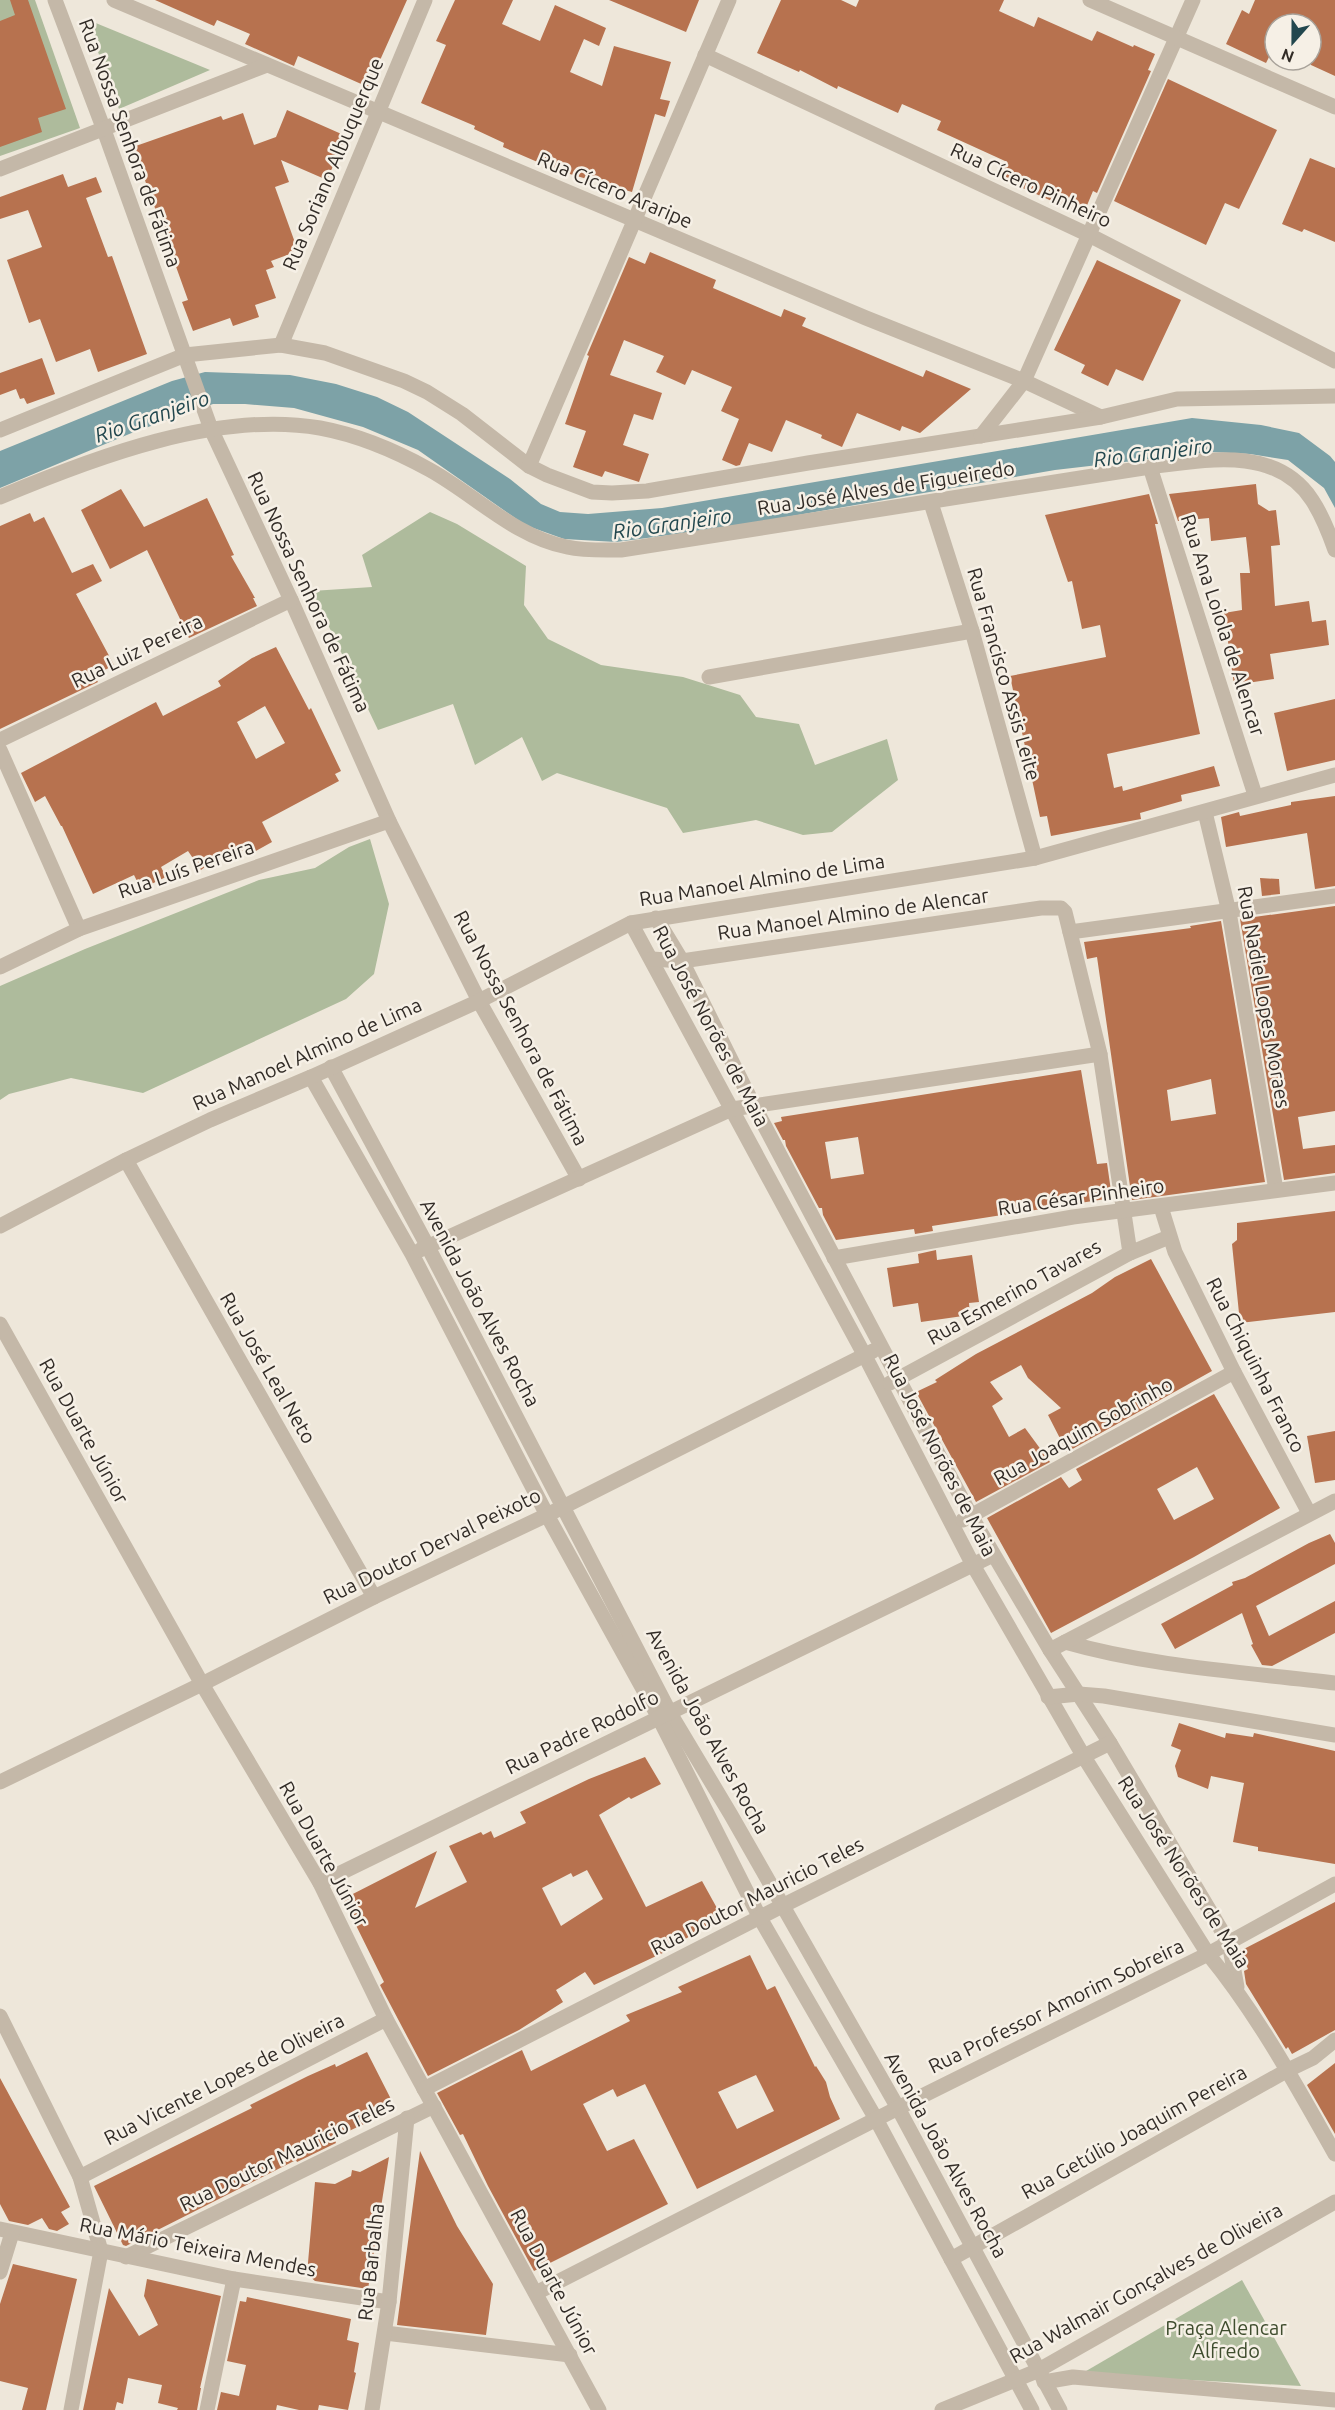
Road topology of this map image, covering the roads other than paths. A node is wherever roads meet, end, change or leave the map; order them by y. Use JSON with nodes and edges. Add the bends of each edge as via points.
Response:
{"nodes":[{"id":1,"x":55,"y":0,"type":"edge"},
{"id":2,"x":114,"y":0,"type":"edge"},
{"id":3,"x":425,"y":0,"type":"edge"},
{"id":4,"x":729,"y":0,"type":"edge"},
{"id":5,"x":1090,"y":0,"type":"edge"},
{"id":6,"x":1192,"y":0,"type":"edge"},
{"id":7,"x":1176,"y":37,"type":"junction"},
{"id":8,"x":705,"y":55,"type":"junction"},
{"id":9,"x":267,"y":65,"type":"junction"},
{"id":10,"x":1335,"y":106,"type":"edge"},
{"id":11,"x":377,"y":110,"type":"junction"},
{"id":12,"x":104,"y":130,"type":"junction"},
{"id":13,"x":0,"y":170,"type":"edge"},
{"id":14,"x":632,"y":220,"type":"junction"},
{"id":15,"x":1089,"y":235,"type":"junction"},
{"id":16,"x":281,"y":345,"type":"junction"},
{"id":17,"x":188,"y":361,"type":"junction"},
{"id":18,"x":1335,"y":362,"type":"edge"},
{"id":19,"x":1024,"y":381,"type":"junction"},
{"id":20,"x":1335,"y":396,"type":"edge"},
{"id":21,"x":1101,"y":417,"type":"junction"},
{"id":22,"x":208,"y":423,"type":"junction"},
{"id":23,"x":0,"y":430,"type":"edge"},
{"id":24,"x":981,"y":436,"type":"junction"},
{"id":25,"x":529,"y":466,"type":"junction"},
{"id":26,"x":1150,"y":467,"type":"junction"},
{"id":27,"x":0,"y":497,"type":"edge"},
{"id":28,"x":930,"y":503,"type":"junction"},
{"id":29,"x":1335,"y":550,"type":"edge"},
{"id":30,"x":291,"y":600,"type":"junction"},
{"id":31,"x":972,"y":631,"type":"junction"},
{"id":32,"x":709,"y":677,"type":"dead end"},
{"id":33,"x":0,"y":740,"type":"edge"},
{"id":34,"x":0,"y":750,"type":"edge"},
{"id":35,"x":1335,"y":775,"type":"edge"},
{"id":36,"x":1255,"y":795,"type":"junction"},
{"id":37,"x":1205,"y":812,"type":"junction"},
{"id":38,"x":389,"y":821,"type":"junction"},
{"id":39,"x":1035,"y":858,"type":"junction"},
{"id":40,"x":1335,"y":896,"type":"edge"},
{"id":41,"x":1229,"y":912,"type":"junction"},
{"id":42,"x":656,"y":918,"type":"junction"},
{"id":43,"x":631,"y":923,"type":"junction"},
{"id":44,"x":78,"y":929,"type":"junction"},
{"id":45,"x":1070,"y":932,"type":"junction"},
{"id":46,"x":652,"y":959,"type":"junction"},
{"id":47,"x":682,"y":961,"type":"junction"},
{"id":48,"x":0,"y":967,"type":"edge"},
{"id":49,"x":479,"y":1001,"type":"junction"},
{"id":50,"x":1100,"y":1054,"type":"junction"},
{"id":51,"x":331,"y":1067,"type":"junction"},
{"id":52,"x":310,"y":1077,"type":"junction"},
{"id":53,"x":753,"y":1104,"type":"junction"},
{"id":54,"x":732,"y":1109,"type":"junction"},
{"id":55,"x":126,"y":1160,"type":"junction"},
{"id":56,"x":579,"y":1179,"type":"junction"},
{"id":57,"x":1335,"y":1183,"type":"edge"},
{"id":58,"x":1276,"y":1190,"type":"junction"},
{"id":59,"x":1161,"y":1207,"type":"junction"},
{"id":60,"x":1124,"y":1210,"type":"junction"},
{"id":61,"x":0,"y":1226,"type":"edge"},
{"id":62,"x":1169,"y":1238,"type":"junction"},
{"id":63,"x":428,"y":1247,"type":"junction"},
{"id":64,"x":1130,"y":1253,"type":"junction"},
{"id":65,"x":412,"y":1254,"type":"junction"},
{"id":66,"x":834,"y":1258,"type":"junction"},
{"id":67,"x":0,"y":1324,"type":"edge"},
{"id":68,"x":478,"y":1344,"type":"junction"},
{"id":69,"x":880,"y":1346,"type":"junction"},
{"id":70,"x":462,"y":1350,"type":"junction"},
{"id":71,"x":865,"y":1356,"type":"junction"},
{"id":72,"x":1234,"y":1372,"type":"junction"},
{"id":73,"x":898,"y":1379,"type":"junction"},
{"id":74,"x":881,"y":1389,"type":"junction"},
{"id":75,"x":520,"y":1424,"type":"junction"},
{"id":76,"x":502,"y":1429,"type":"junction"},
{"id":77,"x":1335,"y":1501,"type":"edge"},
{"id":78,"x":563,"y":1506,"type":"junction"},
{"id":79,"x":1309,"y":1513,"type":"junction"},
{"id":80,"x":547,"y":1515,"type":"junction"},
{"id":81,"x":971,"y":1516,"type":"junction"},
{"id":82,"x":952,"y":1525,"type":"junction"},
{"id":83,"x":993,"y":1555,"type":"junction"},
{"id":84,"x":973,"y":1565,"type":"junction"},
{"id":85,"x":374,"y":1597,"type":"junction"},
{"id":86,"x":1065,"y":1642,"type":"junction"},
{"id":87,"x":1050,"y":1650,"type":"junction"},
{"id":88,"x":1335,"y":1683,"type":"edge"},
{"id":89,"x":202,"y":1684,"type":"junction"},
{"id":90,"x":1078,"y":1694,"type":"junction"},
{"id":91,"x":1048,"y":1697,"type":"junction"},
{"id":92,"x":664,"y":1715,"type":"junction"},
{"id":93,"x":1335,"y":1735,"type":"edge"},
{"id":94,"x":1110,"y":1743,"type":"junction"},
{"id":95,"x":1084,"y":1757,"type":"junction"},
{"id":96,"x":0,"y":1782,"type":"edge"},
{"id":97,"x":731,"y":1815,"type":"junction"},
{"id":98,"x":711,"y":1822,"type":"junction"},
{"id":99,"x":320,"y":1883,"type":"junction"},
{"id":100,"x":1335,"y":1884,"type":"edge"},
{"id":101,"x":782,"y":1906,"type":"junction"},
{"id":102,"x":760,"y":1918,"type":"junction"},
{"id":103,"x":1229,"y":1943,"type":"junction"},
{"id":104,"x":1208,"y":1954,"type":"junction"},
{"id":105,"x":1238,"y":1990,"type":"junction"},
{"id":106,"x":833,"y":1995,"type":"junction"},
{"id":107,"x":810,"y":2005,"type":"junction"},
{"id":108,"x":0,"y":2016,"type":"edge"},
{"id":109,"x":386,"y":2019,"type":"junction"},
{"id":110,"x":1335,"y":2040,"type":"edge"},
{"id":111,"x":1288,"y":2070,"type":"junction"},
{"id":112,"x":424,"y":2089,"type":"junction"},
{"id":113,"x":434,"y":2106,"type":"junction"},
{"id":114,"x":898,"y":2108,"type":"junction"},
{"id":115,"x":407,"y":2118,"type":"junction"},
{"id":116,"x":876,"y":2119,"type":"junction"},
{"id":117,"x":1335,"y":2154,"type":"edge"},
{"id":118,"x":80,"y":2177,"type":"junction"},
{"id":119,"x":1335,"y":2202,"type":"edge"},
{"id":120,"x":6,"y":2231,"type":"edge"},
{"id":121,"x":973,"y":2247,"type":"junction"},
{"id":122,"x":101,"y":2251,"type":"junction"},
{"id":123,"x":126,"y":2256,"type":"junction"},
{"id":124,"x":951,"y":2259,"type":"junction"},
{"id":125,"x":0,"y":2272,"type":"edge"},
{"id":126,"x":234,"y":2279,"type":"junction"},
{"id":127,"x":536,"y":2293,"type":"junction"},
{"id":128,"x":389,"y":2302,"type":"junction"},
{"id":129,"x":385,"y":2333,"type":"junction"},
{"id":130,"x":570,"y":2355,"type":"junction"},
{"id":131,"x":1040,"y":2376,"type":"junction"},
{"id":132,"x":1016,"y":2379,"type":"junction"},
{"id":133,"x":1335,"y":2400,"type":"edge"},
{"id":134,"x":71,"y":2410,"type":"edge"},
{"id":135,"x":207,"y":2410,"type":"edge"},
{"id":136,"x":372,"y":2410,"type":"edge"},
{"id":137,"x":599,"y":2410,"type":"edge"},
{"id":138,"x":942,"y":2410,"type":"edge"},
{"id":139,"x":1032,"y":2410,"type":"edge"},
{"id":140,"x":1060,"y":2410,"type":"edge"}],
"edges":[{"from":1,"to":12,"type":"street","name":"Rua Nossa Senhora de Fátima"},
{"from":2,"to":9,"type":"street","name":"Rua Cícero Araripe"},
{"from":3,"to":11,"type":"street","name":"Rua Soriano Albuquerque"},
{"from":4,"to":8,"type":"street"},
{"from":5,"to":7,"type":"street"},
{"from":6,"to":7,"type":"street"},
{"from":7,"to":10,"type":"street"},
{"from":7,"to":15,"type":"street"},
{"from":8,"to":14,"type":"street"},
{"from":8,"to":15,"type":"street","name":"Rua Cícero Pinheiro"},
{"from":9,"to":11,"type":"street","name":"Rua Cícero Araripe"},
{"from":9,"to":12,"type":"street"},
{"from":11,"to":14,"type":"street","name":"Rua Cícero Araripe"},
{"from":11,"to":16,"type":"street","name":"Rua Soriano Albuquerque"},
{"from":12,"to":13,"type":"street"},
{"from":12,"to":17,"type":"street","name":"Rua Nossa Senhora de Fátima"},
{"from":14,"to":19,"type":"street","name":"Rua Cícero Araripe"},
{"from":14,"to":25,"type":"street"},
{"from":15,"to":18,"type":"street","name":"Rua Cícero Pinheiro"},
{"from":15,"to":19,"type":"street"},
{"from":16,"to":17,"type":"street","name":"Rua José Alves de Figueiredo"},
{"from":16,"to":25,"type":"street","name":"Rua José Alves de Figueiredo","via":[[325,353],[412,384],[462,414]]},
{"from":17,"to":22,"type":"street","name":"Rua Nossa Senhora de Fátima"},
{"from":17,"to":23,"type":"street","name":"Rua José Alves de Figueiredo"},
{"from":19,"to":21,"type":"street","name":"Rua Cícero Araripe"},
{"from":19,"to":24,"type":"street"},
{"from":20,"to":21,"type":"street","name":"Rua José Alves de Figueiredo","via":[[1177,399]]},
{"from":21,"to":24,"type":"street","name":"Rua José Alves de Figueiredo"},
{"from":22,"to":27,"type":"street","name":"Rua José Alves de Figueiredo"},
{"from":22,"to":28,"type":"street","name":"Rua José Alves de Figueiredo","via":[[320,429],[390,450],[534,535],[587,550],[621,550]]},
{"from":22,"to":30,"type":"street","name":"Rua Nossa Senhora de Fátima"},
{"from":24,"to":25,"type":"street","name":"Rua José Alves de Figueiredo","via":[[648,491],[592,492]]},
{"from":26,"to":28,"type":"street","name":"Rua José Alves de Figueiredo"},
{"from":26,"to":29,"type":"street","name":"Rua José Alves de Figueiredo","via":[[1214,459],[1275,468],[1297,482],[1312,499]]},
{"from":26,"to":36,"type":"street","name":"Rua Ana Loiola de Alencar"},
{"from":28,"to":31,"type":"street","name":"Rua Francisco Assis Leite"},
{"from":30,"to":33,"type":"street","name":"Rua Luiz Pereira"},
{"from":30,"to":38,"type":"street","name":"Rua Nossa Senhora de Fátima"},
{"from":31,"to":32,"type":"street"},
{"from":31,"to":39,"type":"street","name":"Rua Francisco Assis Leite"},
{"from":34,"to":44,"type":"street"},
{"from":35,"to":36,"type":"street","name":"Rua Manoel Almino de Lima"},
{"from":36,"to":37,"type":"street","name":"Rua Manoel Almino de Lima"},
{"from":37,"to":39,"type":"street","name":"Rua Manoel Almino de Lima"},
{"from":37,"to":41,"type":"street","name":"Rua Nadiel Lopes Moraes"},
{"from":38,"to":44,"type":"street","name":"Rua Luís Pereira"},
{"from":38,"to":49,"type":"street","name":"Rua Nossa Senhora de Fátima"},
{"from":39,"to":42,"type":"street","name":"Rua Manoel Almino de Lima"},
{"from":40,"to":41,"type":"street"},
{"from":41,"to":45,"type":"street"},
{"from":41,"to":58,"type":"street","name":"Rua Nadiel Lopes Moraes"},
{"from":42,"to":43,"type":"street","name":"Rua Manoel Almino de Lima"},
{"from":42,"to":47,"type":"street","name":"Rua José Norões de Maia"},
{"from":43,"to":46,"type":"street","name":"Rua José Norões de Maia"},
{"from":43,"to":49,"type":"street","name":"Rua Manoel Almino de Lima"},
{"from":44,"to":48,"type":"street","name":"Rua Luís Pereira"},
{"from":45,"to":47,"type":"street","name":"Rua Manoel Almino de Alencar","via":[[1065,912],[1060,908],[1041,908]]},
{"from":45,"to":50,"type":"street"},
{"from":46,"to":47,"type":"street","name":"Rua Manoel Almino de Alencar"},
{"from":46,"to":54,"type":"street","name":"Rua José Norões de Maia"},
{"from":47,"to":53,"type":"street","name":"Rua José Norões de Maia"},
{"from":49,"to":51,"type":"street","name":"Rua Manoel Almino de Lima"},
{"from":49,"to":56,"type":"street","name":"Rua Nossa Senhora de Fátima"},
{"from":50,"to":53,"type":"street"},
{"from":50,"to":60,"type":"street"},
{"from":51,"to":52,"type":"street","name":"Rua Manoel Almino de Lima"},
{"from":51,"to":63,"type":"street","name":"Avenida João Alves Rocha"},
{"from":52,"to":55,"type":"street","name":"Rua Manoel Almino de Lima"},
{"from":52,"to":65,"type":"street","name":"Avenida João Alves Rocha"},
{"from":53,"to":54,"type":"street"},
{"from":53,"to":66,"type":"street","name":"Rua José Norões de Maia"},
{"from":54,"to":56,"type":"street"},
{"from":54,"to":71,"type":"street","name":"Rua José Norões de Maia"},
{"from":55,"to":61,"type":"street","name":"Rua Manoel Almino de Lima"},
{"from":55,"to":85,"type":"street","name":"Rua José Leal Neto"},
{"from":56,"to":63,"type":"street"},
{"from":57,"to":58,"type":"street","name":"Rua César Pinheiro"},
{"from":58,"to":59,"type":"street","name":"Rua César Pinheiro"},
{"from":59,"to":60,"type":"street","name":"Rua César Pinheiro"},
{"from":59,"to":62,"type":"street","name":"Rua Chiquinha Franco"},
{"from":60,"to":64,"type":"street"},
{"from":60,"to":66,"type":"street","name":"Rua César Pinheiro"},
{"from":62,"to":64,"type":"street","name":"Rua Esmerino Tavares"},
{"from":62,"to":72,"type":"street","name":"Rua Chiquinha Franco"},
{"from":63,"to":65,"type":"street"},
{"from":63,"to":68,"type":"street","name":"Avenida João Alves Rocha"},
{"from":64,"to":73,"type":"street","name":"Rua Esmerino Tavares"},
{"from":65,"to":70,"type":"street","name":"Avenida João Alves Rocha"},
{"from":66,"to":69,"type":"street","name":"Rua José Norões de Maia"},
{"from":67,"to":89,"type":"street","name":"Rua Duarte Júnior"},
{"from":68,"to":70,"type":"street"},
{"from":68,"to":75,"type":"street","name":"Avenida João Alves Rocha"},
{"from":69,"to":71,"type":"street","name":"Rua Doutor Derval Peixoto"},
{"from":69,"to":73,"type":"street","name":"Rua José Norões de Maia"},
{"from":70,"to":76,"type":"street","name":"Avenida João Alves Rocha"},
{"from":71,"to":74,"type":"street","name":"Rua José Norões de Maia"},
{"from":71,"to":78,"type":"street","name":"Rua Doutor Derval Peixoto"},
{"from":72,"to":79,"type":"street","name":"Rua Chiquinha Franco"},
{"from":72,"to":81,"type":"street","name":"Rua Joaquim Sobrinho"},
{"from":73,"to":74,"type":"street","name":"Rua Esmerino Tavares"},
{"from":73,"to":81,"type":"street","name":"Rua José Norões de Maia"},
{"from":74,"to":82,"type":"street","name":"Rua José Norões de Maia"},
{"from":75,"to":76,"type":"street"},
{"from":75,"to":78,"type":"street","name":"Avenida João Alves Rocha"},
{"from":76,"to":80,"type":"street","name":"Avenida João Alves Rocha"},
{"from":77,"to":79,"type":"street"},
{"from":78,"to":80,"type":"street","name":"Rua Doutor Derval Peixoto"},
{"from":78,"to":92,"type":"street","name":"Avenida João Alves Rocha"},
{"from":79,"to":86,"type":"street"},
{"from":80,"to":85,"type":"street","name":"Rua Doutor Derval Peixoto"},
{"from":80,"to":92,"type":"street","name":"Avenida João Alves Rocha"},
{"from":81,"to":82,"type":"street","name":"Rua Joaquim Sobrinho"},
{"from":81,"to":83,"type":"street","name":"Rua José Norões de Maia"},
{"from":82,"to":84,"type":"street","name":"Rua José Norões de Maia"},
{"from":83,"to":84,"type":"street","name":"Rua Padre Rodolfo"},
{"from":83,"to":87,"type":"street","name":"Rua José Norões de Maia"},
{"from":84,"to":91,"type":"street","name":"Rua José Norões de Maia"},
{"from":84,"to":92,"type":"street","name":"Rua Padre Rodolfo"},
{"from":85,"to":89,"type":"street","name":"Rua Doutor Derval Peixoto"},
{"from":86,"to":87,"type":"street"},
{"from":86,"to":88,"type":"street","via":[[1137,1659]]},
{"from":87,"to":90,"type":"street","name":"Rua José Norões de Maia"},
{"from":89,"to":96,"type":"street","name":"Rua Doutor Derval Peixoto"},
{"from":89,"to":99,"type":"street","name":"Rua Duarte Júnior"},
{"from":90,"to":91,"type":"street"},
{"from":90,"to":93,"type":"street"},
{"from":90,"to":94,"type":"street","name":"Rua José Norões de Maia"},
{"from":91,"to":95,"type":"street","name":"Rua José Norões de Maia"},
{"from":92,"to":97,"type":"street","name":"Avenida João Alves Rocha"},
{"from":92,"to":98,"type":"street","name":"Avenida João Alves Rocha"},
{"from":92,"to":99,"type":"street","name":"Rua Padre Rodolfo"},
{"from":94,"to":95,"type":"street","name":"Rua Doutor Mauricio Teles"},
{"from":94,"to":103,"type":"street","name":"Rua José Norões de Maia"},
{"from":95,"to":101,"type":"street","name":"Rua Doutor Mauricio Teles"},
{"from":95,"to":104,"type":"street","name":"Rua José Norões de Maia"},
{"from":97,"to":98,"type":"street"},
{"from":97,"to":101,"type":"street","name":"Avenida João Alves Rocha"},
{"from":98,"to":102,"type":"street","name":"Avenida João Alves Rocha"},
{"from":99,"to":109,"type":"street","name":"Rua Duarte Júnior"},
{"from":100,"to":103,"type":"street","name":"Rua Professor Amorim Sobreira"},
{"from":101,"to":102,"type":"street","name":"Rua Doutor Mauricio Teles"},
{"from":101,"to":106,"type":"street","name":"Avenida João Alves Rocha"},
{"from":102,"to":107,"type":"street","name":"Avenida João Alves Rocha"},
{"from":102,"to":112,"type":"street","name":"Rua Doutor Mauricio Teles"},
{"from":103,"to":104,"type":"street","name":"Rua Professor Amorim Sobreira"},
{"from":103,"to":105,"type":"street","name":"Rua José Norões de Maia"},
{"from":104,"to":105,"type":"street","name":"Rua José Norões de Maia"},
{"from":104,"to":114,"type":"street","name":"Rua Professor Amorim Sobreira"},
{"from":105,"to":111,"type":"street","name":"Rua José Norões de Maia"},
{"from":106,"to":107,"type":"street"},
{"from":106,"to":114,"type":"street","name":"Avenida João Alves Rocha"},
{"from":107,"to":116,"type":"street","name":"Avenida João Alves Rocha"},
{"from":108,"to":118,"type":"street"},
{"from":109,"to":112,"type":"street","name":"Rua Duarte Júnior"},
{"from":109,"to":118,"type":"street","name":"Rua Vicente Lopes de Oliveira"},
{"from":110,"to":111,"type":"street","name":"Rua Getúlio Joaquim Pereira","via":[[1313,2058]]},
{"from":111,"to":117,"type":"street","name":"Rua José Norões de Maia"},
{"from":111,"to":121,"type":"street","name":"Rua Getúlio Joaquim Pereira"},
{"from":112,"to":113,"type":"street","name":"Rua Duarte Júnior"},
{"from":113,"to":115,"type":"street","name":"Rua Doutor Mauricio Teles"},
{"from":113,"to":127,"type":"street","name":"Rua Duarte Júnior"},
{"from":114,"to":116,"type":"street","name":"Rua Professor Amorim Sobreira"},
{"from":114,"to":121,"type":"street","name":"Avenida João Alves Rocha"},
{"from":115,"to":123,"type":"street","name":"Rua Doutor Mauricio Teles"},
{"from":115,"to":128,"type":"street","name":"Rua Barbalha"},
{"from":116,"to":124,"type":"street","name":"Avenida João Alves Rocha"},
{"from":116,"to":127,"type":"street","name":"Rua Professor Amorim Sobreira"},
{"from":118,"to":122,"type":"street"},
{"from":119,"to":131,"type":"street","name":"Rua Walmair Gonçalves de Oliveira"},
{"from":120,"to":122,"type":"street","name":"Rua Mário Teixeira Mendes"},
{"from":120,"to":125,"type":"street"},
{"from":121,"to":124,"type":"street","name":"Rua Getúlio Joaquim Pereira"},
{"from":121,"to":131,"type":"street","name":"Avenida João Alves Rocha"},
{"from":122,"to":123,"type":"street","name":"Rua Mário Teixeira Mendes"},
{"from":122,"to":134,"type":"street"},
{"from":123,"to":126,"type":"street","name":"Rua Mário Teixeira Mendes"},
{"from":124,"to":132,"type":"street","name":"Avenida João Alves Rocha"},
{"from":126,"to":128,"type":"street","name":"Rua Mário Teixeira Mendes"},
{"from":126,"to":135,"type":"street"},
{"from":127,"to":130,"type":"street","name":"Rua Duarte Júnior"},
{"from":128,"to":129,"type":"street","name":"Rua Barbalha"},
{"from":129,"to":130,"type":"street"},
{"from":129,"to":136,"type":"street","name":"Rua Barbalha"},
{"from":130,"to":137,"type":"street","name":"Rua Duarte Júnior"},
{"from":131,"to":132,"type":"street","name":"Rua Walmair Gonçalves de Oliveira"},
{"from":131,"to":133,"type":"street"},
{"from":131,"to":140,"type":"street","name":"Avenida João Alves Rocha"},
{"from":132,"to":138,"type":"street","name":"Rua Walmair Gonçalves de Oliveira"},
{"from":132,"to":139,"type":"street","name":"Avenida João Alves Rocha"}]}
